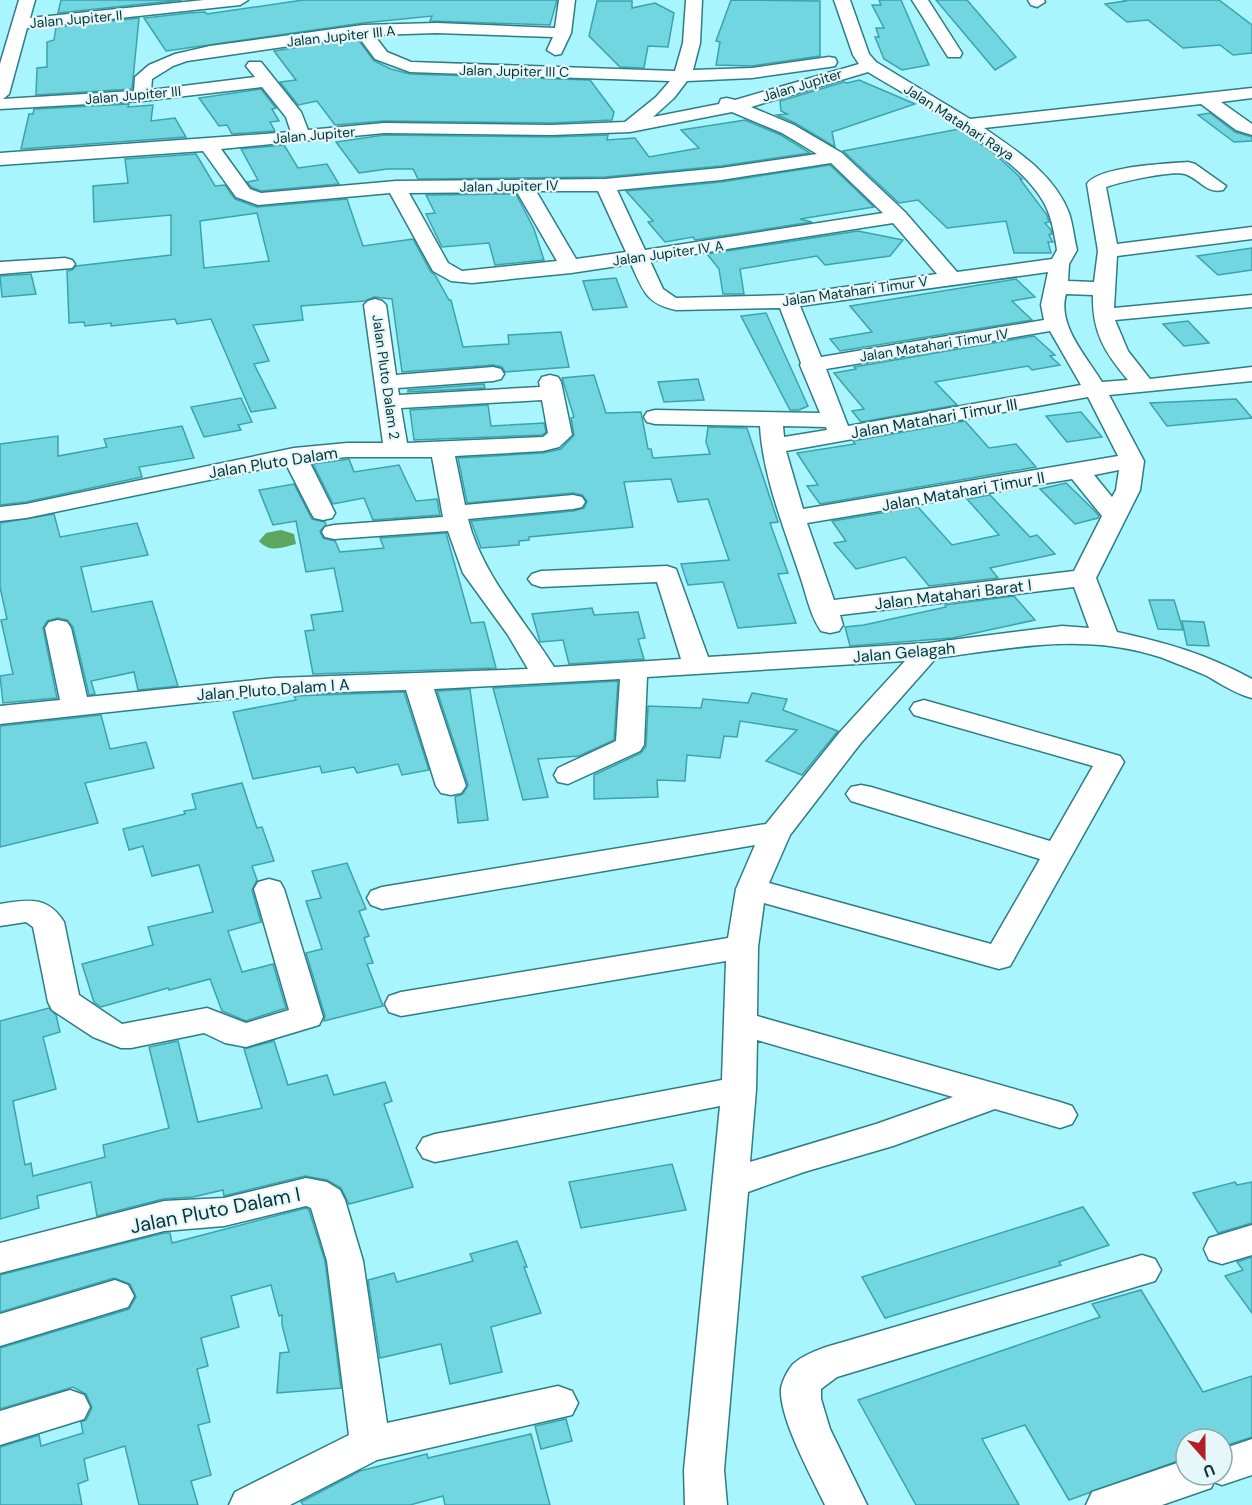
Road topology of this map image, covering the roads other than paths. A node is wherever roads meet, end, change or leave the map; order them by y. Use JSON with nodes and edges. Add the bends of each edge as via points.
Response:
{"nodes":[{"id":1,"x":27,"y":0,"type":"edge"},
{"id":2,"x":240,"y":0,"type":"edge"},
{"id":3,"x":567,"y":0,"type":"edge"},
{"id":4,"x":694,"y":0,"type":"edge"},
{"id":5,"x":842,"y":0,"type":"edge"},
{"id":6,"x":920,"y":0,"type":"edge"},
{"id":7,"x":363,"y":30,"type":"junction"},
{"id":8,"x":563,"y":33,"type":"junction"},
{"id":9,"x":11,"y":35,"type":"edge"},
{"id":10,"x":242,"y":47,"type":"junction"},
{"id":11,"x":954,"y":53,"type":"dead end"},
{"id":12,"x":865,"y":61,"type":"junction"},
{"id":13,"x":544,"y":72,"type":"junction"},
{"id":14,"x":680,"y":80,"type":"junction"},
{"id":15,"x":266,"y":81,"type":"junction"},
{"id":16,"x":1252,"y":93,"type":"edge"},
{"id":17,"x":0,"y":94,"type":"edge"},
{"id":18,"x":142,"y":96,"type":"junction"},
{"id":19,"x":1203,"y":97,"type":"junction"},
{"id":20,"x":0,"y":104,"type":"edge"},
{"id":21,"x":734,"y":106,"type":"junction"},
{"id":22,"x":295,"y":116,"type":"junction"},
{"id":23,"x":967,"y":125,"type":"junction"},
{"id":24,"x":629,"y":127,"type":"junction"},
{"id":25,"x":384,"y":128,"type":"junction"},
{"id":26,"x":1252,"y":130,"type":"edge"},
{"id":27,"x":301,"y":136,"type":"junction"},
{"id":28,"x":208,"y":145,"type":"junction"},
{"id":29,"x":834,"y":157,"type":"junction"},
{"id":30,"x":0,"y":159,"type":"edge"},
{"id":31,"x":605,"y":185,"type":"junction"},
{"id":32,"x":1216,"y":186,"type":"dead end"},
{"id":33,"x":396,"y":187,"type":"junction"},
{"id":34,"x":525,"y":187,"type":"junction"},
{"id":35,"x":898,"y":216,"type":"junction"},
{"id":36,"x":1252,"y":233,"type":"edge"},
{"id":37,"x":1108,"y":251,"type":"junction"},
{"id":38,"x":639,"y":257,"type":"junction"},
{"id":39,"x":65,"y":264,"type":"dead end"},
{"id":40,"x":571,"y":267,"type":"junction"},
{"id":41,"x":0,"y":268,"type":"edge"},
{"id":42,"x":1058,"y":276,"type":"junction"},
{"id":43,"x":951,"y":278,"type":"junction"},
{"id":44,"x":1103,"y":289,"type":"junction"},
{"id":45,"x":788,"y":301,"type":"junction"},
{"id":46,"x":1252,"y":301,"type":"edge"},
{"id":47,"x":375,"y":305,"type":"dead end"},
{"id":48,"x":1102,"y":315,"type":"junction"},
{"id":49,"x":1056,"y":324,"type":"junction"},
{"id":50,"x":811,"y":365,"type":"junction"},
{"id":51,"x":493,"y":374,"type":"dead end"},
{"id":52,"x":1252,"y":375,"type":"edge"},
{"id":53,"x":1144,"y":386,"type":"junction"},
{"id":54,"x":1095,"y":389,"type":"junction"},
{"id":55,"x":388,"y":392,"type":"junction"},
{"id":56,"x":656,"y":417,"type":"dead end"},
{"id":57,"x":771,"y":420,"type":"junction"},
{"id":58,"x":836,"y":427,"type":"junction"},
{"id":59,"x":773,"y":446,"type":"junction"},
{"id":60,"x":396,"y":449,"type":"junction"},
{"id":61,"x":442,"y":450,"type":"junction"},
{"id":62,"x":294,"y":455,"type":"junction"},
{"id":63,"x":1132,"y":460,"type":"junction"},
{"id":64,"x":1078,"y":471,"type":"junction"},
{"id":65,"x":573,"y":502,"type":"dead end"},
{"id":66,"x":0,"y":514,"type":"edge"},
{"id":67,"x":1114,"y":515,"type":"junction"},
{"id":68,"x":455,"y":518,"type":"junction"},
{"id":69,"x":794,"y":518,"type":"junction"},
{"id":70,"x":1083,"y":578,"type":"junction"},
{"id":71,"x":541,"y":579,"type":"dead end"},
{"id":72,"x":58,"y":628,"type":"dead end"},
{"id":73,"x":1106,"y":637,"type":"junction"},
{"id":74,"x":928,"y":651,"type":"junction"},
{"id":75,"x":697,"y":666,"type":"junction"},
{"id":76,"x":634,"y":670,"type":"junction"},
{"id":77,"x":546,"y":676,"type":"junction"},
{"id":78,"x":417,"y":680,"type":"junction"},
{"id":79,"x":1247,"y":688,"type":"edge"},
{"id":80,"x":75,"y":707,"type":"junction"},
{"id":81,"x":924,"y":709,"type":"dead end"},
{"id":82,"x":0,"y":715,"type":"edge"},
{"id":83,"x":568,"y":775,"type":"dead end"},
{"id":84,"x":451,"y":786,"type":"dead end"},
{"id":85,"x":861,"y":794,"type":"dead end"},
{"id":86,"x":776,"y":832,"type":"junction"},
{"id":87,"x":1058,"y":854,"type":"junction"},
{"id":88,"x":269,"y":889,"type":"dead end"},
{"id":89,"x":752,"y":889,"type":"junction"},
{"id":90,"x":382,"y":898,"type":"dead end"},
{"id":91,"x":0,"y":915,"type":"edge"},
{"id":92,"x":742,"y":947,"type":"junction"},
{"id":93,"x":401,"y":1004,"type":"dead end"},
{"id":94,"x":741,"y":1023,"type":"junction"},
{"id":95,"x":739,"y":1090,"type":"junction"},
{"id":96,"x":995,"y":1096,"type":"junction"},
{"id":97,"x":1060,"y":1115,"type":"dead end"},
{"id":98,"x":435,"y":1148,"type":"dead end"},
{"id":99,"x":730,"y":1184,"type":"junction"},
{"id":100,"x":0,"y":1258,"type":"edge"},
{"id":101,"x":1142,"y":1270,"type":"dead end"},
{"id":102,"x":115,"y":1296,"type":"dead end"},
{"id":103,"x":0,"y":1330,"type":"edge"},
{"id":104,"x":558,"y":1403,"type":"dead end"},
{"id":105,"x":70,"y":1407,"type":"dead end"},
{"id":106,"x":0,"y":1428,"type":"edge"},
{"id":107,"x":370,"y":1444,"type":"junction"},
{"id":108,"x":1252,"y":1456,"type":"edge"},
{"id":109,"x":1234,"y":1463,"type":"edge"},
{"id":110,"x":1174,"y":1483,"type":"edge"},
{"id":111,"x":250,"y":1505,"type":"edge"},
{"id":112,"x":706,"y":1505,"type":"edge"},
{"id":113,"x":846,"y":1505,"type":"edge"},
{"id":114,"x":1107,"y":1505,"type":"edge"}],
"edges":[{"from":1,"to":9,"type":"street"},
{"from":2,"to":9,"type":"street","name":"Jalan Jupiter II"},
{"from":3,"to":8,"type":"street"},
{"from":4,"to":14,"type":"street","via":[[692,39]]},
{"from":5,"to":12,"type":"street"},
{"from":6,"to":11,"type":"street"},
{"from":7,"to":8,"type":"street","name":"Jalan Jupiter III A","via":[[445,28]]},
{"from":7,"to":10,"type":"street","name":"Jalan Jupiter III A"},
{"from":7,"to":13,"type":"street","name":"Jalan Jupiter III C","via":[[382,59],[410,67]]},
{"from":8,"to":13,"type":"street"},
{"from":9,"to":17,"type":"street"},
{"from":10,"to":15,"type":"street"},
{"from":10,"to":18,"type":"street","name":"Jalan Jupiter III A","via":[[156,65],[144,76]]},
{"from":12,"to":14,"type":"street","name":"Jalan Jupiter"},
{"from":12,"to":21,"type":"street","name":"Jalan Jupiter"},
{"from":12,"to":23,"type":"street","name":"Jalan Matahari Raya"},
{"from":13,"to":14,"type":"street","name":"Jalan Jupiter III C"},
{"from":14,"to":21,"type":"street"},
{"from":14,"to":24,"type":"street"},
{"from":15,"to":18,"type":"street","name":"Jalan Jupiter III"},
{"from":15,"to":22,"type":"street"},
{"from":16,"to":19,"type":"street"},
{"from":18,"to":20,"type":"street","name":"Jalan Jupiter III"},
{"from":19,"to":23,"type":"street"},
{"from":19,"to":26,"type":"street"},
{"from":21,"to":24,"type":"street","name":"Jalan Jupiter"},
{"from":21,"to":29,"type":"street","via":[[788,129]]},
{"from":22,"to":25,"type":"street","via":[[328,117]]},
{"from":22,"to":27,"type":"street"},
{"from":23,"to":42,"type":"street","name":"Jalan Matahari Raya","via":[[1016,158],[1041,183],[1059,213],[1066,250]]},
{"from":24,"to":25,"type":"street","name":"Jalan Jupiter"},
{"from":25,"to":27,"type":"street","name":"Jalan Jupiter"},
{"from":27,"to":28,"type":"street","name":"Jalan Jupiter"},
{"from":28,"to":30,"type":"street","name":"Jalan Jupiter"},
{"from":28,"to":33,"type":"street","name":"Jalan Jupiter IV","via":[[243,193],[258,199]]},
{"from":29,"to":31,"type":"street","name":"Jalan Jupiter IV","via":[[722,174]]},
{"from":29,"to":35,"type":"street"},
{"from":31,"to":34,"type":"street","name":"Jalan Jupiter IV"},
{"from":31,"to":38,"type":"street"},
{"from":32,"to":37,"type":"street","via":[[1188,168],[1123,174],[1096,184]]},
{"from":33,"to":34,"type":"street","name":"Jalan Jupiter IV"},
{"from":33,"to":40,"type":"street","name":"Jalan Jupiter IV A","via":[[440,267],[458,277]]},
{"from":34,"to":40,"type":"street"},
{"from":35,"to":38,"type":"street","name":"Jalan Jupiter IV A"},
{"from":35,"to":43,"type":"street"},
{"from":36,"to":37,"type":"street"},
{"from":37,"to":44,"type":"street"},
{"from":38,"to":40,"type":"street","name":"Jalan Jupiter IV A"},
{"from":38,"to":45,"type":"street","name":"Jalan Matahari Timur V","via":[[654,291],[676,304]]},
{"from":39,"to":41,"type":"street"},
{"from":42,"to":43,"type":"street","name":"Jalan Matahari Timur V"},
{"from":42,"to":44,"type":"street"},
{"from":42,"to":49,"type":"street","name":"Jalan Matahari Raya","via":[[1052,306]]},
{"from":43,"to":45,"type":"street","name":"Jalan Matahari Timur V"},
{"from":44,"to":48,"type":"street"},
{"from":45,"to":50,"type":"street"},
{"from":46,"to":48,"type":"street"},
{"from":47,"to":55,"type":"street","name":"Jalan Pluto Dalam 2"},
{"from":48,"to":53,"type":"street","via":[[1117,353]]},
{"from":49,"to":50,"type":"street","name":"Jalan Matahari Timur IV"},
{"from":49,"to":54,"type":"street","name":"Jalan Matahari Raya"},
{"from":50,"to":58,"type":"street"},
{"from":51,"to":55,"type":"street"},
{"from":52,"to":53,"type":"street"},
{"from":53,"to":54,"type":"street"},
{"from":54,"to":58,"type":"street","name":"Jalan Matahari Timur III"},
{"from":54,"to":63,"type":"street","name":"Jalan Matahari Raya"},
{"from":55,"to":60,"type":"street","name":"Jalan Pluto Dalam 2"},
{"from":55,"to":61,"type":"street","name":"Jalan Pluto Dalam","via":[[551,388],[560,435],[550,442]]},
{"from":56,"to":57,"type":"street"},
{"from":57,"to":58,"type":"street"},
{"from":57,"to":59,"type":"street"},
{"from":58,"to":59,"type":"street","name":"Jalan Matahari Timur III"},
{"from":59,"to":69,"type":"street"},
{"from":60,"to":61,"type":"street","name":"Jalan Pluto Dalam"},
{"from":60,"to":62,"type":"street","name":"Jalan Pluto Dalam"},
{"from":61,"to":68,"type":"street"},
{"from":62,"to":66,"type":"street","name":"Jalan Pluto Dalam"},
{"from":62,"to":68,"type":"street","via":[[329,522]]},
{"from":63,"to":64,"type":"street","name":"Jalan Matahari Timur II"},
{"from":63,"to":67,"type":"street","via":[[1128,490]]},
{"from":64,"to":67,"type":"street"},
{"from":64,"to":69,"type":"street","name":"Jalan Matahari Timur II"},
{"from":65,"to":68,"type":"street"},
{"from":67,"to":70,"type":"street"},
{"from":68,"to":77,"type":"street","via":[[476,573]]},
{"from":69,"to":70,"type":"street","name":"Jalan Matahari Barat I","via":[[827,618]]},
{"from":70,"to":73,"type":"street"},
{"from":71,"to":75,"type":"street","via":[[667,574]]},
{"from":72,"to":80,"type":"street"},
{"from":73,"to":74,"type":"street","name":"Jalan Gelagah","via":[[1062,634]]},
{"from":73,"to":79,"type":"street","name":"Jalan Gelagah","via":[[1167,651]]},
{"from":74,"to":75,"type":"street","name":"Jalan Gelagah"},
{"from":74,"to":86,"type":"street","via":[[850,738]]},
{"from":75,"to":76,"type":"street","name":"Jalan Gelagah"},
{"from":76,"to":77,"type":"street","name":"Jalan Gelagah"},
{"from":76,"to":83,"type":"street","via":[[630,745]]},
{"from":77,"to":78,"type":"street","name":"Jalan Pluto Dalam I A"},
{"from":78,"to":80,"type":"street","name":"Jalan Pluto Dalam I A","via":[[275,686]]},
{"from":78,"to":84,"type":"street"},
{"from":80,"to":82,"type":"street","name":"Jalan Pluto Dalam I A"},
{"from":81,"to":87,"type":"street","via":[[1110,762]]},
{"from":85,"to":87,"type":"street"},
{"from":86,"to":89,"type":"street"},
{"from":86,"to":90,"type":"street"},
{"from":87,"to":89,"type":"street","via":[[999,958]]},
{"from":88,"to":91,"type":"street","via":[[307,1017],[242,1035],[207,1020],[131,1036],[109,1033],[64,1002],[48,922],[32,910]]},
{"from":89,"to":92,"type":"street"},
{"from":92,"to":93,"type":"street"},
{"from":92,"to":94,"type":"street"},
{"from":94,"to":95,"type":"street"},
{"from":94,"to":96,"type":"street"},
{"from":95,"to":98,"type":"street"},
{"from":95,"to":99,"type":"street"},
{"from":96,"to":97,"type":"street"},
{"from":96,"to":99,"type":"street"},
{"from":99,"to":112,"type":"street","via":[[704,1470]]},
{"from":100,"to":107,"type":"street","name":"Jalan Pluto Dalam I","via":[[164,1216],[224,1212],[306,1192],[322,1195],[327,1200],[345,1261]]},
{"from":101,"to":113,"type":"street","via":[[826,1364],[808,1374],[800,1387],[802,1407]]},
{"from":102,"to":103,"type":"street"},
{"from":104,"to":107,"type":"street"},
{"from":105,"to":106,"type":"street"},
{"from":107,"to":111,"type":"street"},
{"from":108,"to":109,"type":"street"},
{"from":110,"to":114,"type":"street"}]}
